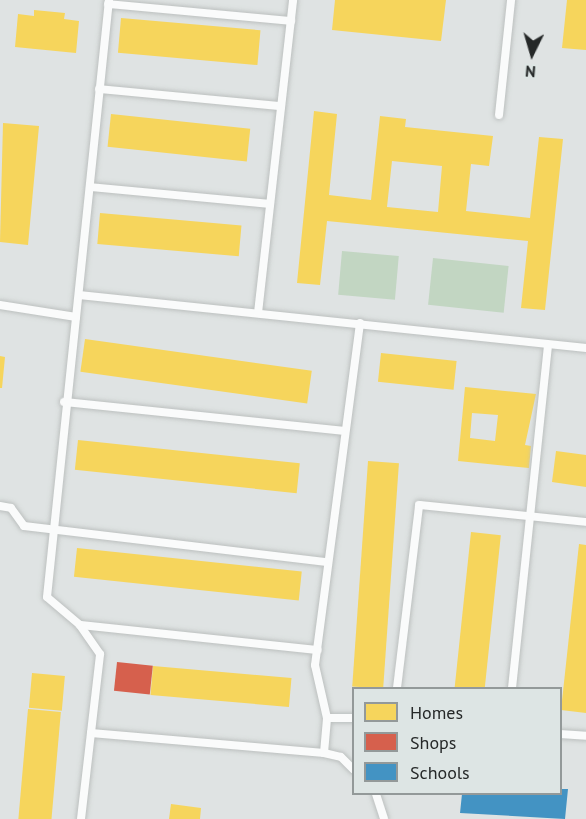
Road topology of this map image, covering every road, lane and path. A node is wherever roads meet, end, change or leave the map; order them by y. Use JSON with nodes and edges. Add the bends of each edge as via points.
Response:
{"nodes":[{"id":1,"x":293,"y":0,"type":"edge"},
{"id":2,"x":511,"y":0,"type":"edge"},
{"id":3,"x":108,"y":2,"type":"edge"},
{"id":4,"x":291,"y":21,"type":"junction"},
{"id":5,"x":99,"y":89,"type":"junction"},
{"id":6,"x":280,"y":106,"type":"junction"},
{"id":7,"x":499,"y":116,"type":"dead end"},
{"id":8,"x":90,"y":187,"type":"junction"},
{"id":9,"x":270,"y":204,"type":"junction"},
{"id":10,"x":79,"y":295,"type":"junction"},
{"id":11,"x":0,"y":305,"type":"edge"},
{"id":12,"x":258,"y":313,"type":"junction"},
{"id":13,"x":76,"y":317,"type":"junction"},
{"id":14,"x":360,"y":323,"type":"junction"},
{"id":15,"x":548,"y":345,"type":"junction"},
{"id":16,"x":586,"y":348,"type":"edge"},
{"id":17,"x":64,"y":402,"type":"junction"},
{"id":18,"x":343,"y":431,"type":"junction"},
{"id":19,"x":0,"y":506,"type":"edge"},
{"id":20,"x":529,"y":516,"type":"junction"},
{"id":21,"x":586,"y":522,"type":"edge"},
{"id":22,"x":53,"y":530,"type":"junction"},
{"id":23,"x":327,"y":562,"type":"junction"},
{"id":24,"x":80,"y":625,"type":"junction"},
{"id":25,"x":318,"y":650,"type":"junction"},
{"id":26,"x":397,"y":687,"type":"edge"},
{"id":27,"x":512,"y":687,"type":"edge"},
{"id":28,"x":327,"y":718,"type":"junction"},
{"id":29,"x":352,"y":718,"type":"edge"},
{"id":30,"x":91,"y":733,"type":"junction"},
{"id":31,"x":562,"y":734,"type":"edge"},
{"id":32,"x":586,"y":736,"type":"edge"},
{"id":33,"x":324,"y":753,"type":"junction"},
{"id":34,"x":352,"y":768,"type":"edge"},
{"id":35,"x":376,"y":795,"type":"edge"},
{"id":36,"x":81,"y":819,"type":"edge"},
{"id":37,"x":384,"y":819,"type":"edge"}],
"edges":[{"from":1,"to":4,"type":"lane"},
{"from":2,"to":7,"type":"lane"},
{"from":3,"to":4,"type":"lane"},
{"from":3,"to":5,"type":"lane"},
{"from":4,"to":6,"type":"lane"},
{"from":5,"to":6,"type":"lane"},
{"from":5,"to":8,"type":"lane"},
{"from":6,"to":9,"type":"lane"},
{"from":8,"to":9,"type":"lane"},
{"from":8,"to":10,"type":"lane"},
{"from":9,"to":12,"type":"lane"},
{"from":10,"to":12,"type":"lane"},
{"from":10,"to":13,"type":"lane"},
{"from":11,"to":13,"type":"lane"},
{"from":12,"to":14,"type":"lane"},
{"from":13,"to":17,"type":"lane"},
{"from":14,"to":15,"type":"lane"},
{"from":14,"to":18,"type":"lane"},
{"from":15,"to":16,"type":"lane"},
{"from":15,"to":20,"type":"lane"},
{"from":17,"to":18,"type":"lane"},
{"from":17,"to":22,"type":"lane"},
{"from":18,"to":23,"type":"lane"},
{"from":19,"to":22,"type":"lane","via":[[11,507],[24,526]]},
{"from":20,"to":21,"type":"lane"},
{"from":20,"to":26,"type":"lane","via":[[419,505]]},
{"from":20,"to":27,"type":"lane"},
{"from":22,"to":23,"type":"lane"},
{"from":22,"to":24,"type":"lane","via":[[47,597]]},
{"from":23,"to":25,"type":"lane"},
{"from":24,"to":25,"type":"lane"},
{"from":24,"to":30,"type":"lane","via":[[101,662]]},
{"from":25,"to":28,"type":"lane","via":[[315,665]]},
{"from":28,"to":29,"type":"lane"},
{"from":28,"to":33,"type":"lane"},
{"from":30,"to":33,"type":"lane"},
{"from":30,"to":36,"type":"lane"},
{"from":31,"to":32,"type":"lane"},
{"from":33,"to":34,"type":"lane","via":[[341,757]]},
{"from":35,"to":37,"type":"lane"}]}
